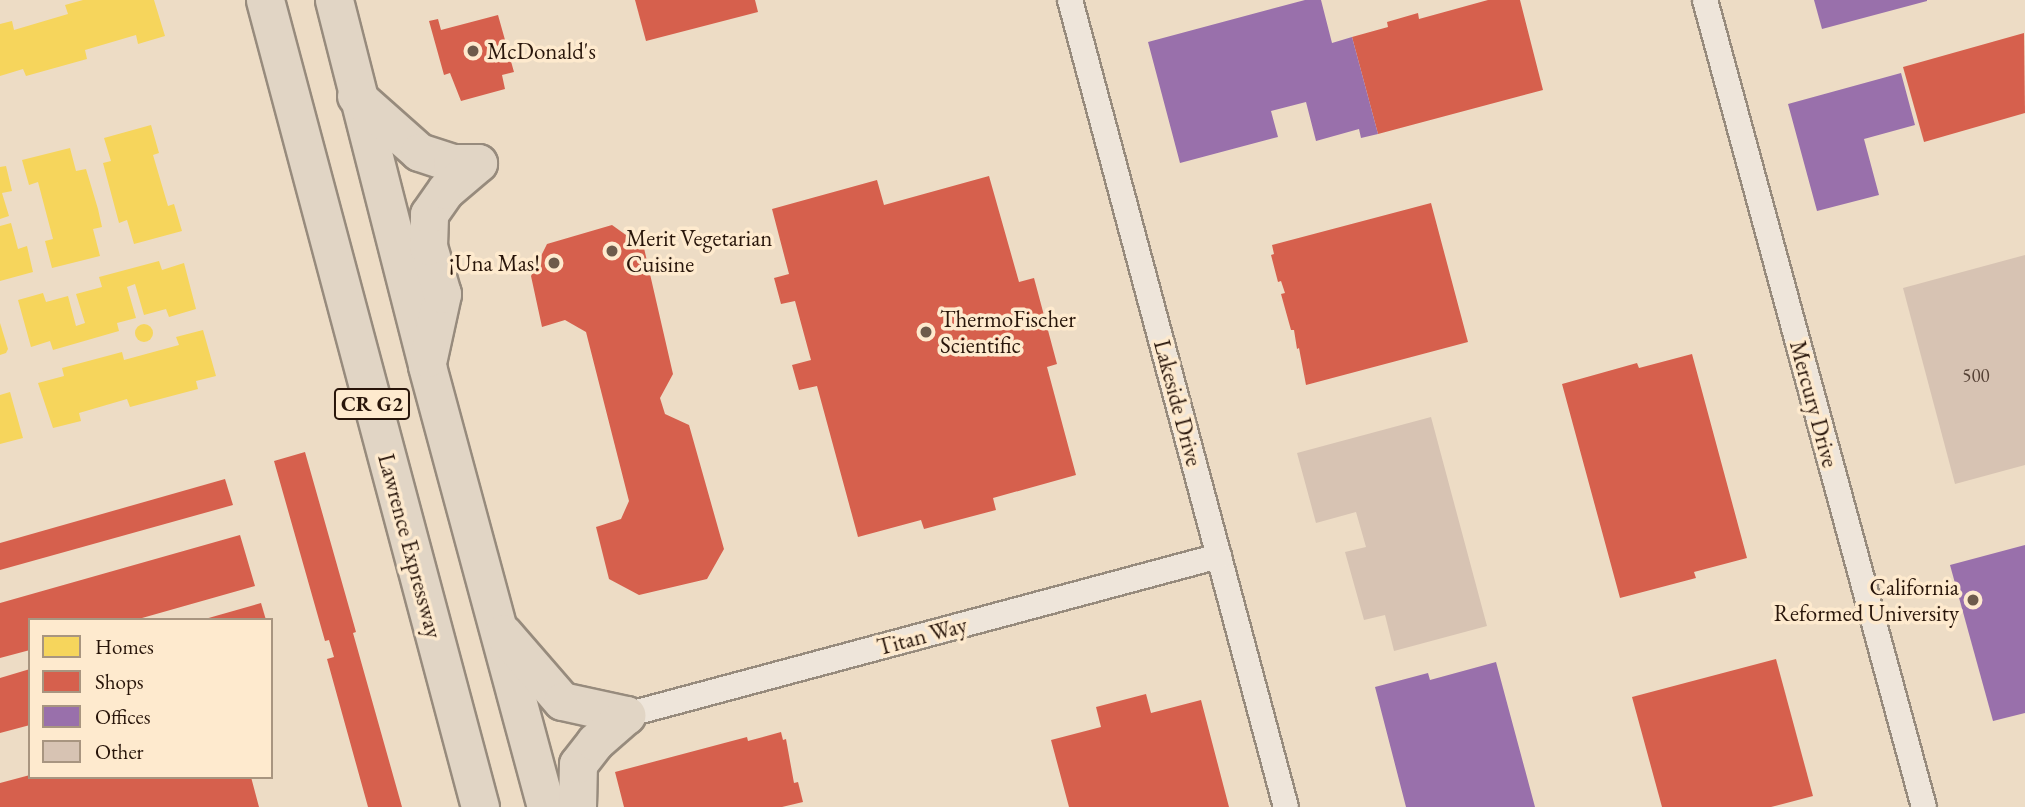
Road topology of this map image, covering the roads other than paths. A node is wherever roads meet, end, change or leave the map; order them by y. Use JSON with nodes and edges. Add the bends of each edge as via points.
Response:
{"nodes":[{"id":1,"x":265,"y":0,"type":"edge"},
{"id":2,"x":334,"y":0,"type":"edge"},
{"id":3,"x":1704,"y":0,"type":"edge"},
{"id":4,"x":1074,"y":1,"type":"edge"},
{"id":5,"x":356,"y":96,"type":"junction"},
{"id":6,"x":427,"y":366,"type":"junction"},
{"id":7,"x":1219,"y":556,"type":"junction"},
{"id":8,"x":499,"y":629,"type":"junction"},
{"id":9,"x":626,"y":715,"type":"junction"},
{"id":10,"x":480,"y":807,"type":"edge"},
{"id":11,"x":547,"y":807,"type":"edge"},
{"id":12,"x":577,"y":807,"type":"edge"},
{"id":13,"x":1286,"y":807,"type":"edge"},
{"id":14,"x":1924,"y":807,"type":"edge"}],
"edges":[{"from":1,"to":10,"type":"highway","name":"Lawrence Expressway","number":"CR G2"},
{"from":2,"to":5,"type":"highway","number":"CR G2"},
{"from":3,"to":14,"type":"street","name":"Mercury Drive"},
{"from":4,"to":7,"type":"street","name":"Lakeside Drive"},
{"from":5,"to":6,"type":"highway","number":"CR G2"},
{"from":5,"to":6,"type":"highway","via":[[419,152],[452,163],[478,163],[446,190],[429,214],[428,246],[442,294]]},
{"from":6,"to":8,"type":"highway","number":"CR G2"},
{"from":7,"to":9,"type":"street","name":"Titan Way"},
{"from":7,"to":13,"type":"street","name":"Lakeside Drive"},
{"from":8,"to":9,"type":"highway","via":[[562,701]]},
{"from":8,"to":11,"type":"highway","number":"CR G2"},
{"from":9,"to":12,"type":"highway","via":[[578,764]]}]}
